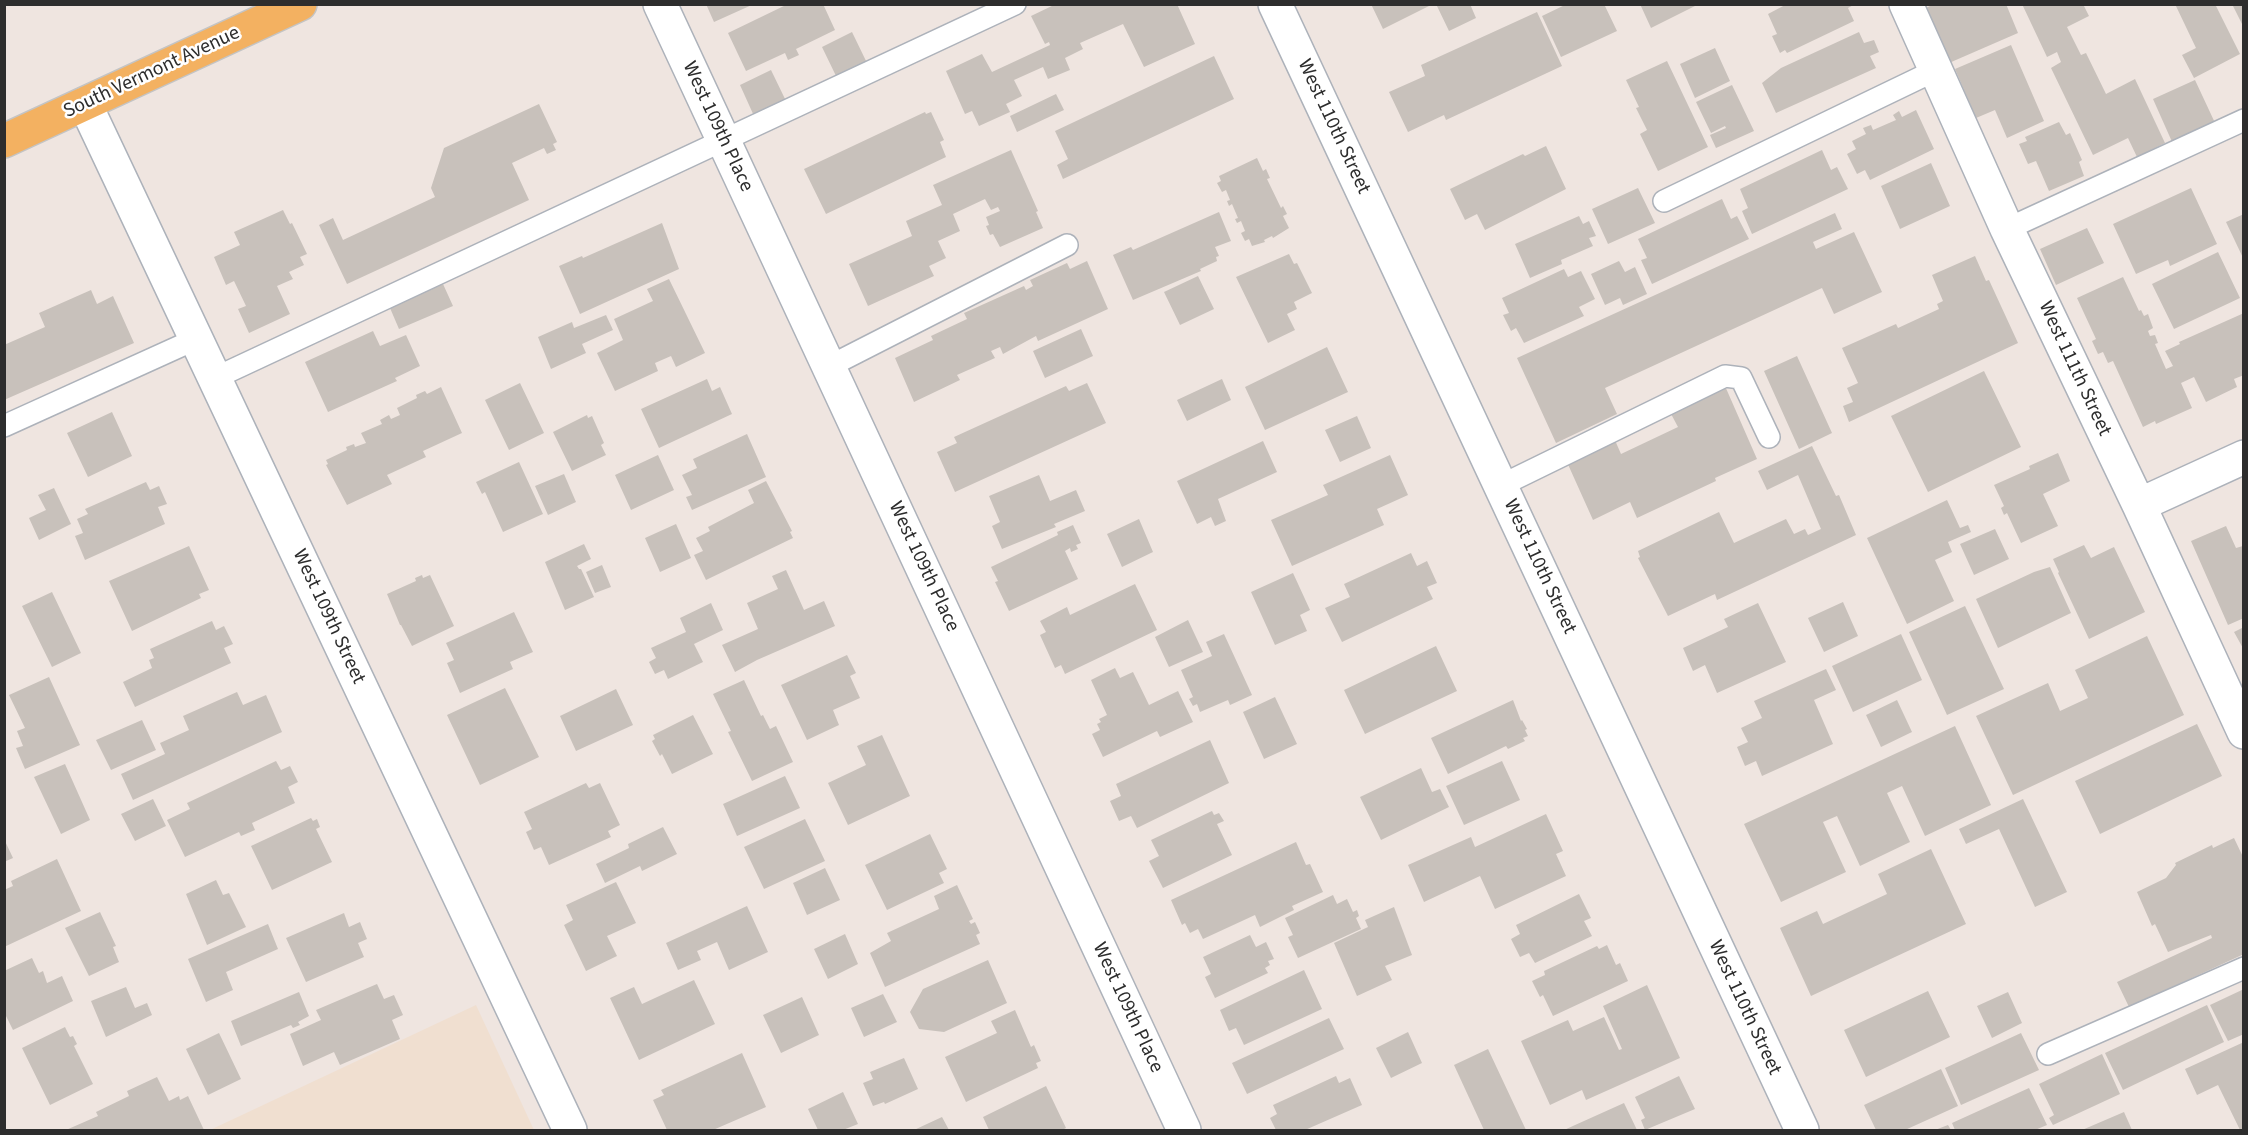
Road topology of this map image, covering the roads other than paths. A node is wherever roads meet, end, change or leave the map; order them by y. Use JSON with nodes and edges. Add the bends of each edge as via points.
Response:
{"nodes":[{"id":1,"x":300,"y":4,"type":"edge"},
{"id":2,"x":660,"y":4,"type":"edge"},
{"id":3,"x":1015,"y":4,"type":"edge"},
{"id":4,"x":1275,"y":4,"type":"edge"},
{"id":5,"x":1906,"y":4,"type":"edge"},
{"id":6,"x":1936,"y":70,"type":"junction"},
{"id":7,"x":85,"y":104,"type":"junction"},
{"id":8,"x":2244,"y":120,"type":"edge"},
{"id":9,"x":723,"y":139,"type":"junction"},
{"id":10,"x":4,"y":141,"type":"edge"},
{"id":11,"x":1664,"y":201,"type":"dead end"},
{"id":12,"x":2007,"y":229,"type":"junction"},
{"id":13,"x":1067,"y":245,"type":"dead end"},
{"id":14,"x":196,"y":339,"type":"junction"},
{"id":15,"x":830,"y":366,"type":"junction"},
{"id":16,"x":215,"y":378,"type":"junction"},
{"id":17,"x":4,"y":426,"type":"edge"},
{"id":18,"x":1769,"y":437,"type":"dead end"},
{"id":19,"x":2244,"y":457,"type":"edge"},
{"id":20,"x":1500,"y":486,"type":"junction"},
{"id":21,"x":2139,"y":505,"type":"junction"},
{"id":22,"x":2244,"y":732,"type":"edge"},
{"id":23,"x":2244,"y":968,"type":"edge"},
{"id":24,"x":2048,"y":1054,"type":"dead end"},
{"id":25,"x":570,"y":1131,"type":"edge"},
{"id":26,"x":1184,"y":1131,"type":"edge"},
{"id":27,"x":1802,"y":1131,"type":"edge"}],
"edges":[{"from":1,"to":7,"type":"main road","name":"South Vermont Avenue"},
{"from":2,"to":9,"type":"street","name":"West 109th Place"},
{"from":3,"to":9,"type":"lane"},
{"from":4,"to":20,"type":"street","name":"West 110th Street"},
{"from":5,"to":6,"type":"street","name":"West 111th Street"},
{"from":6,"to":11,"type":"lane"},
{"from":6,"to":12,"type":"street","name":"West 111th Street"},
{"from":7,"to":10,"type":"main road","name":"South Vermont Avenue"},
{"from":7,"to":14,"type":"street","name":"West 109th Street"},
{"from":8,"to":12,"type":"lane"},
{"from":9,"to":15,"type":"street","name":"West 109th Place"},
{"from":9,"to":16,"type":"lane"},
{"from":12,"to":21,"type":"street","name":"West 111th Street"},
{"from":13,"to":15,"type":"lane"},
{"from":14,"to":16,"type":"street","name":"West 109th Street"},
{"from":14,"to":17,"type":"lane"},
{"from":15,"to":26,"type":"street","name":"West 109th Place"},
{"from":16,"to":25,"type":"street","name":"West 109th Street"},
{"from":18,"to":20,"type":"lane","via":[[1741,378],[1725,376]]},
{"from":19,"to":21,"type":"street"},
{"from":20,"to":27,"type":"street","name":"West 110th Street"},
{"from":21,"to":22,"type":"street","name":"West 111th Street"},
{"from":23,"to":24,"type":"lane"}]}
